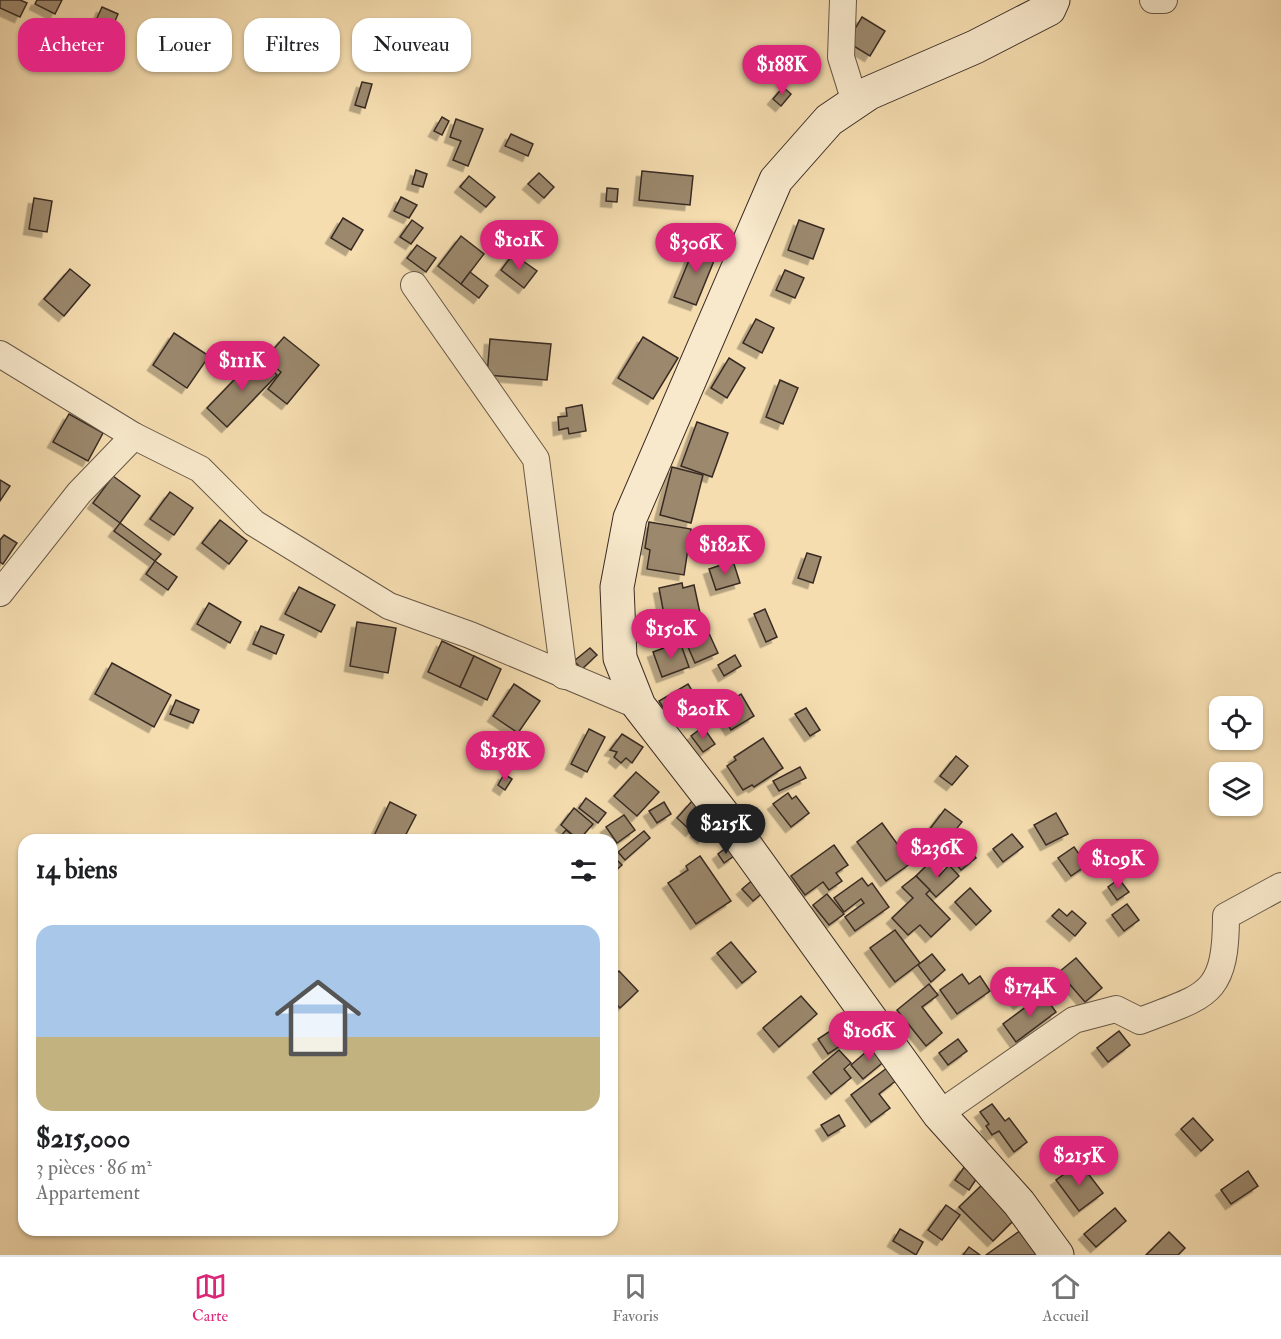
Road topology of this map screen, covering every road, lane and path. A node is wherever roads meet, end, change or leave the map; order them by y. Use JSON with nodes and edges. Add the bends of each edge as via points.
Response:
{"nodes":[{"id":1,"x":843,"y":0,"type":"edge"},
{"id":2,"x":1053,"y":0,"type":"edge"},
{"id":3,"x":1153,"y":0,"type":"edge"},
{"id":4,"x":1164,"y":0,"type":"edge"},
{"id":5,"x":855,"y":102,"type":"junction"},
{"id":6,"x":414,"y":285,"type":"dead end"},
{"id":7,"x":0,"y":354,"type":"edge"},
{"id":8,"x":134,"y":436,"type":"junction"},
{"id":9,"x":0,"y":593,"type":"edge"},
{"id":10,"x":564,"y":675,"type":"junction"},
{"id":11,"x":639,"y":706,"type":"junction"},
{"id":12,"x":1281,"y":886,"type":"edge"},
{"id":13,"x":939,"y":1114,"type":"junction"},
{"id":14,"x":1057,"y":1255,"type":"edge"}],
"edges":[{"from":1,"to":5,"type":"street","via":[[841,57]]},
{"from":2,"to":5,"type":"main road","via":[[1049,9]]},
{"from":3,"to":4,"type":"street"},
{"from":5,"to":11,"type":"main road","via":[[829,120],[776,180],[630,518],[616,587],[620,658]]},
{"from":6,"to":10,"type":"street","via":[[536,459]]},
{"from":7,"to":8,"type":"street"},
{"from":8,"to":9,"type":"street","via":[[79,493]]},
{"from":8,"to":10,"type":"street","via":[[200,469],[254,522],[390,606]]},
{"from":10,"to":11,"type":"street"},
{"from":11,"to":13,"type":"main road","via":[[725,817]]},
{"from":12,"to":13,"type":"street","via":[[1226,916],[1221,972],[1200,998],[1140,1021],[1116,1009],[1074,1020]]},
{"from":13,"to":14,"type":"main road","via":[[1019,1203]]}]}
